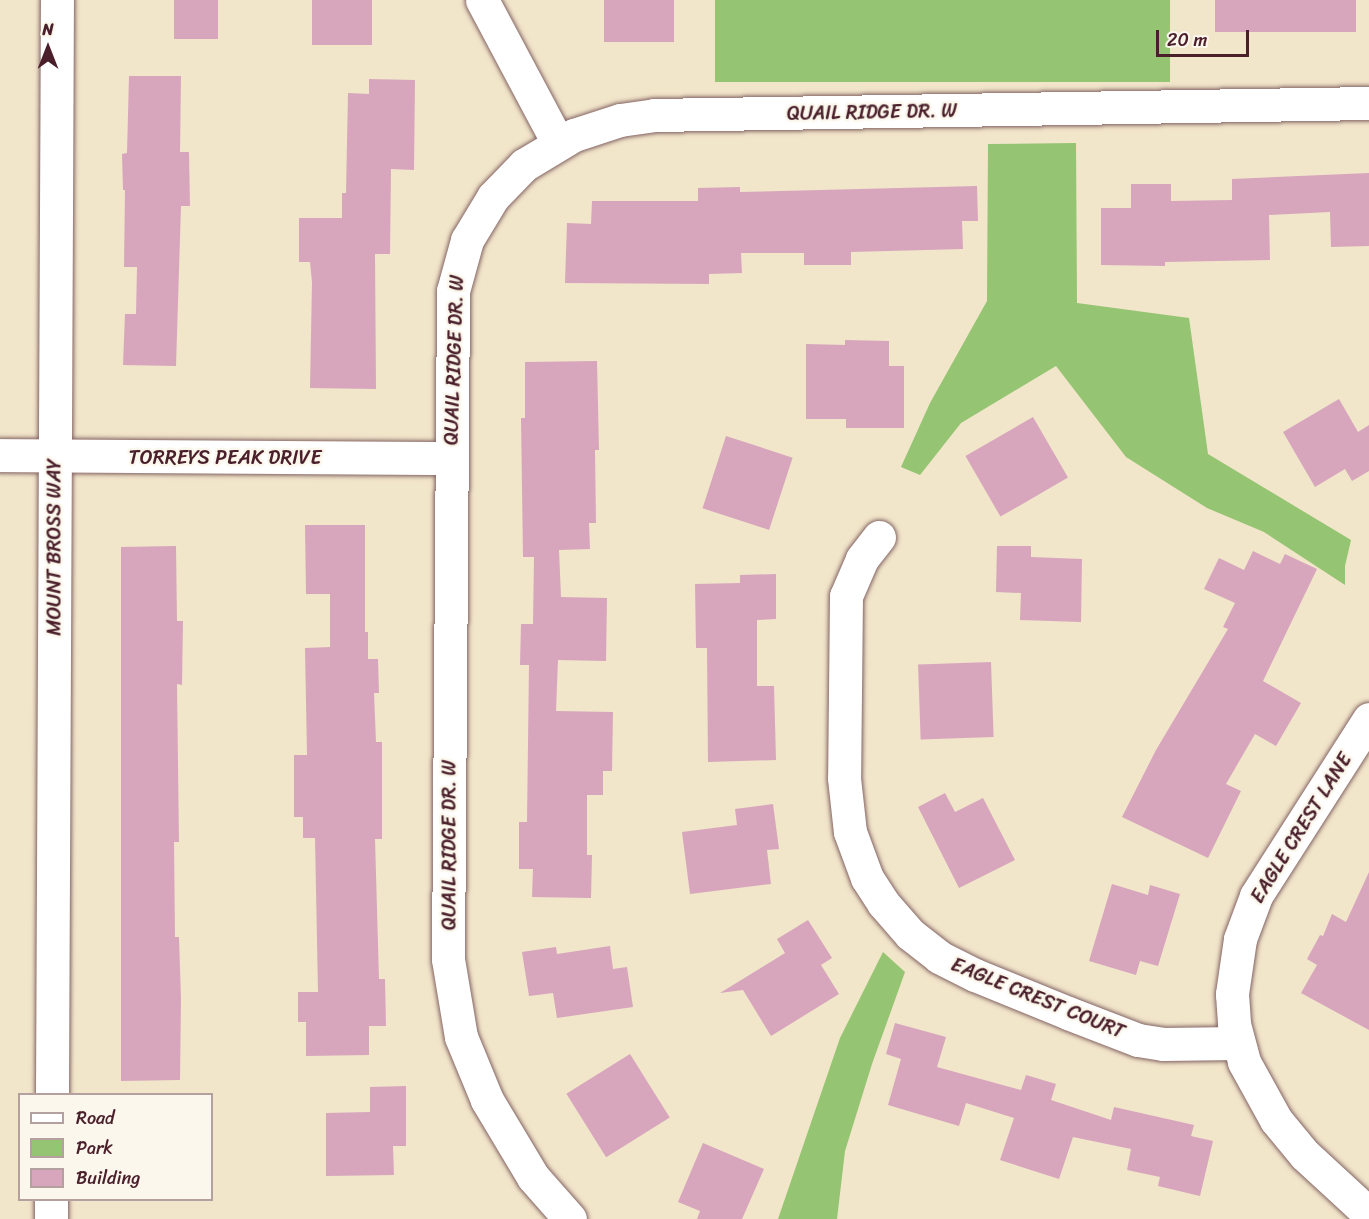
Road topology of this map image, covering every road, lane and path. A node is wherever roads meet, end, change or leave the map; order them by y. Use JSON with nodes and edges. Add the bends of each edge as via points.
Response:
{"nodes":[{"id":1,"x":57,"y":0,"type":"edge"},
{"id":2,"x":482,"y":0,"type":"edge"},
{"id":3,"x":1369,"y":103,"type":"edge"},
{"id":4,"x":558,"y":143,"type":"junction"},
{"id":5,"x":0,"y":455,"type":"edge"},
{"id":6,"x":54,"y":455,"type":"junction"},
{"id":7,"x":450,"y":458,"type":"junction"},
{"id":8,"x":879,"y":537,"type":"dead end"},
{"id":9,"x":1369,"y":719,"type":"edge"},
{"id":10,"x":1238,"y":1043,"type":"junction"},
{"id":11,"x":52,"y":1093,"type":"edge"},
{"id":12,"x":51,"y":1201,"type":"edge"},
{"id":13,"x":1369,"y":1214,"type":"edge"},
{"id":14,"x":51,"y":1219,"type":"edge"},
{"id":15,"x":570,"y":1219,"type":"edge"}],
"edges":[{"from":1,"to":6,"type":"street","name":"MOUNT BROSS WAY"},
{"from":2,"to":4,"type":"street"},
{"from":3,"to":4,"type":"street","name":"QUAIL RIDGE DR. W","via":[[654,116],[620,120]]},
{"from":4,"to":7,"type":"street","name":"QUAIL RIDGE DR. W","via":[[524,165],[503,185],[477,220],[461,257],[453,291]]},
{"from":5,"to":6,"type":"street","name":"TORREYS PEAK DRIVE"},
{"from":6,"to":7,"type":"street","name":"TORREYS PEAK DRIVE"},
{"from":6,"to":11,"type":"street","name":"MOUNT BROSS WAY"},
{"from":7,"to":15,"type":"street","name":"QUAIL RIDGE DR. W","via":[[448,958],[454,1001],[468,1057],[493,1110],[533,1177]]},
{"from":8,"to":10,"type":"street","name":"EAGLE CREST COURT","via":[[862,559],[846,596],[843,778],[850,832],[867,878],[883,903],[910,934],[939,957],[1068,1013],[1138,1040],[1163,1044]]},
{"from":9,"to":10,"type":"street","name":"EAGLE CREST LANE","via":[[1266,880],[1248,916],[1232,980]]},
{"from":10,"to":13,"type":"street","name":"EAGLE CREST LANE","via":[[1255,1084],[1290,1139]]},
{"from":12,"to":14,"type":"street"}]}
